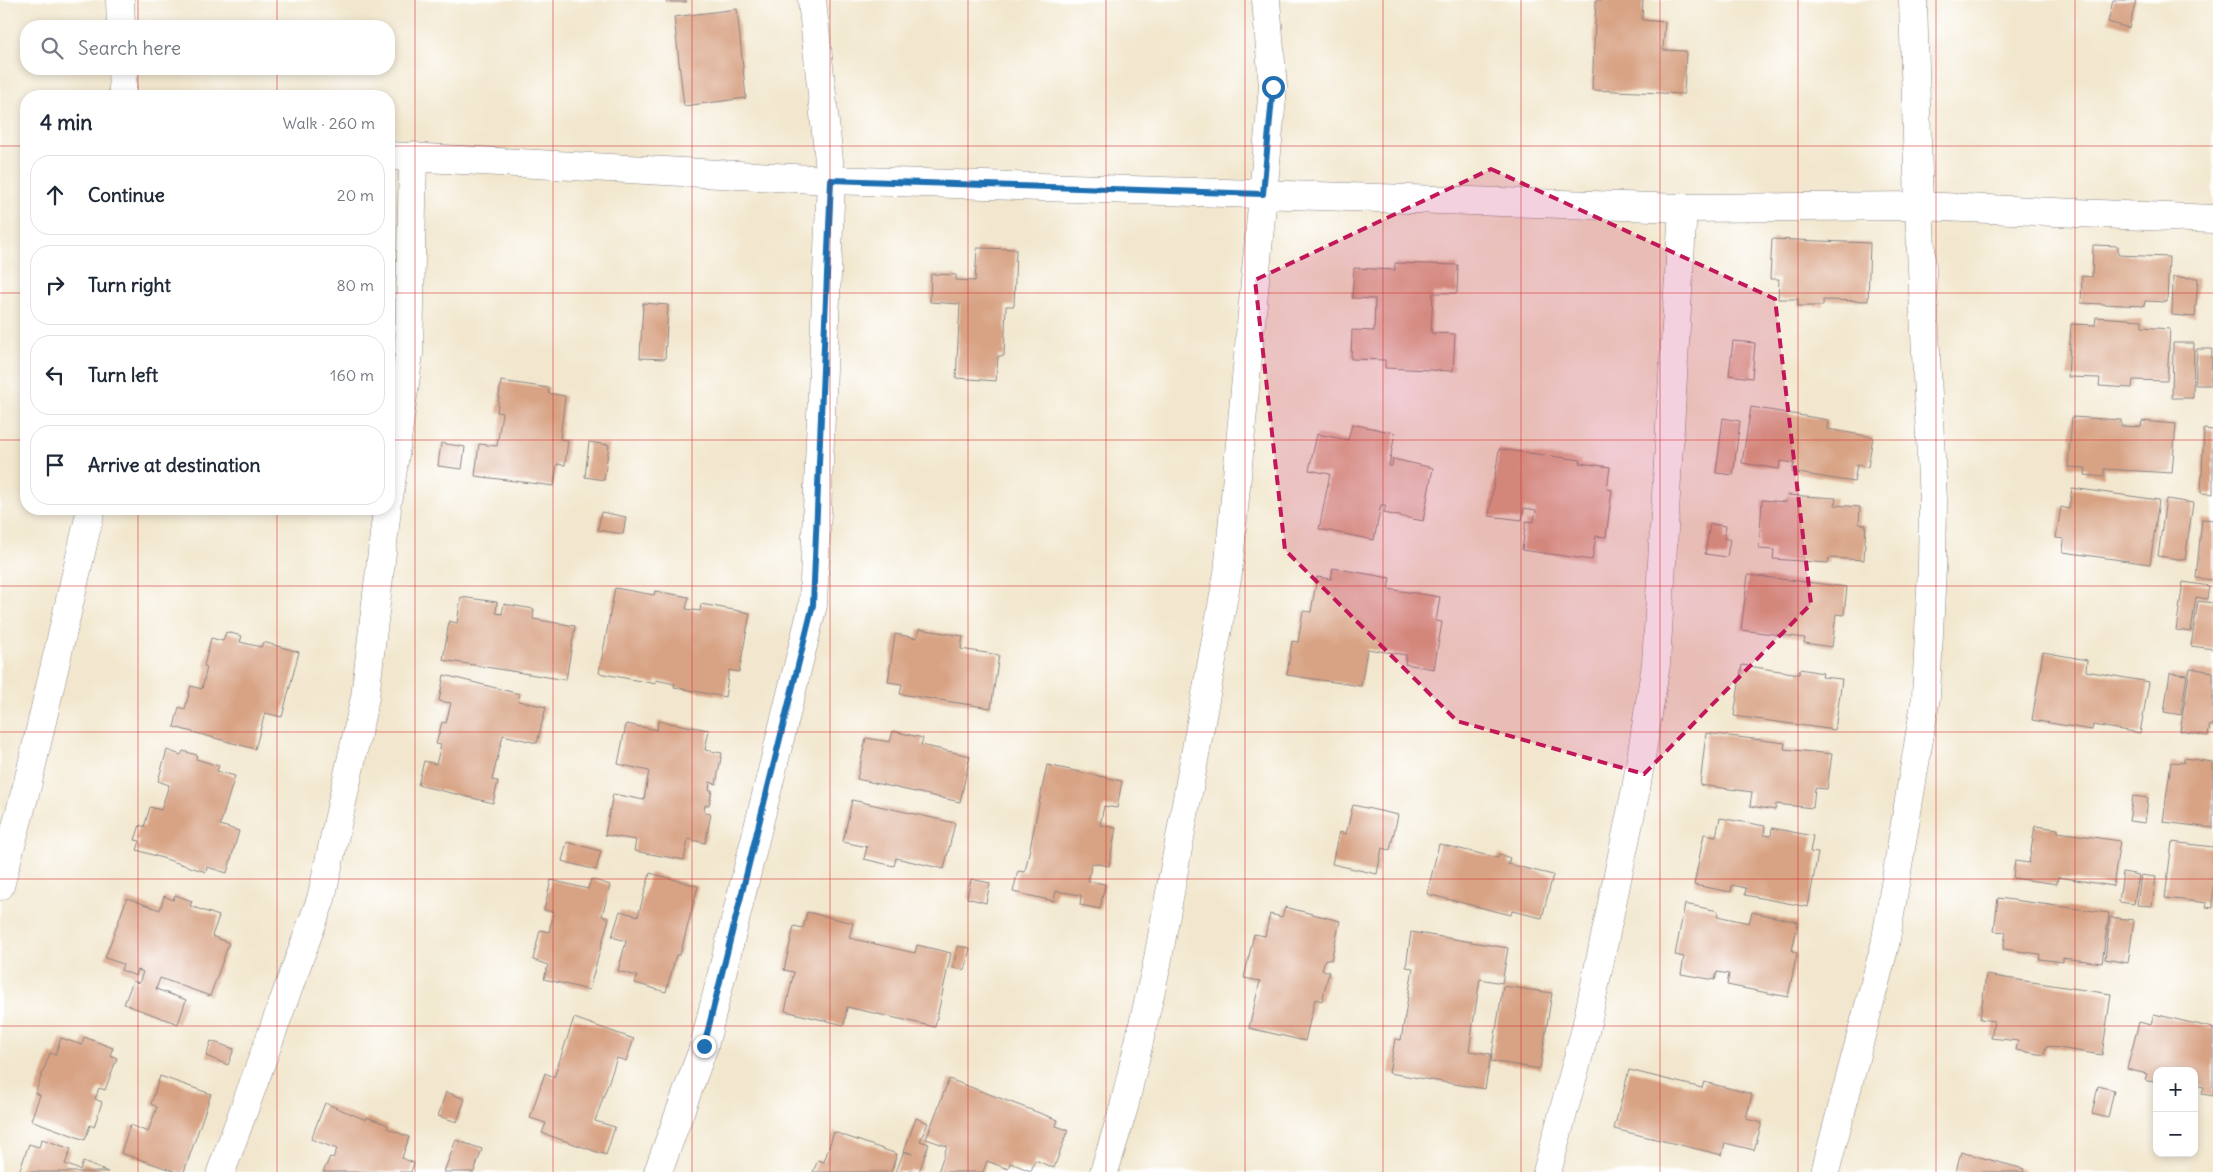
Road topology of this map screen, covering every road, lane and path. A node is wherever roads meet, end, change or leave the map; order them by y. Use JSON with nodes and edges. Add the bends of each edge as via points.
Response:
{"nodes":[{"id":1,"x":120,"y":0,"type":"edge"},
{"id":2,"x":812,"y":0,"type":"edge"},
{"id":3,"x":1266,"y":0,"type":"edge"},
{"id":4,"x":1913,"y":0,"type":"edge"},
{"id":5,"x":121,"y":20,"type":"edge"},
{"id":6,"x":122,"y":75,"type":"edge"},
{"id":7,"x":123,"y":90,"type":"edge"},
{"id":8,"x":401,"y":156,"type":"edge"},
{"id":9,"x":831,"y":180,"type":"junction"},
{"id":10,"x":1263,"y":194,"type":"junction"},
{"id":11,"x":1919,"y":206,"type":"junction"},
{"id":12,"x":1683,"y":208,"type":"junction"},
{"id":13,"x":2213,"y":219,"type":"edge"},
{"id":14,"x":395,"y":452,"type":"edge"},
{"id":15,"x":90,"y":515,"type":"edge"},
{"id":16,"x":386,"y":515,"type":"edge"},
{"id":17,"x":0,"y":886,"type":"edge"},
{"id":18,"x":221,"y":1172,"type":"edge"},
{"id":19,"x":658,"y":1172,"type":"edge"},
{"id":20,"x":1104,"y":1172,"type":"edge"},
{"id":21,"x":1547,"y":1172,"type":"edge"},
{"id":22,"x":1825,"y":1172,"type":"edge"}],
"edges":[{"from":1,"to":5,"type":"street"},
{"from":2,"to":9,"type":"street"},
{"from":3,"to":10,"type":"street","via":[[1273,87]]},
{"from":4,"to":11,"type":"street"},
{"from":6,"to":7,"type":"street"},
{"from":8,"to":9,"type":"street"},
{"from":8,"to":14,"type":"street","via":[[408,354]]},
{"from":9,"to":10,"type":"street"},
{"from":9,"to":19,"type":"street","via":[[813,605],[704,1046]]},
{"from":10,"to":12,"type":"street"},
{"from":10,"to":20,"type":"street","via":[[1228,573],[1157,964],[1124,1107]]},
{"from":11,"to":12,"type":"street"},
{"from":11,"to":13,"type":"street"},
{"from":11,"to":22,"type":"street","via":[[1933,501],[1926,697],[1885,945]]},
{"from":12,"to":21,"type":"street","via":[[1656,664],[1636,789],[1585,1032]]},
{"from":15,"to":17,"type":"street","via":[[28,782]]},
{"from":16,"to":18,"type":"street","via":[[365,697],[321,899]]}]}
